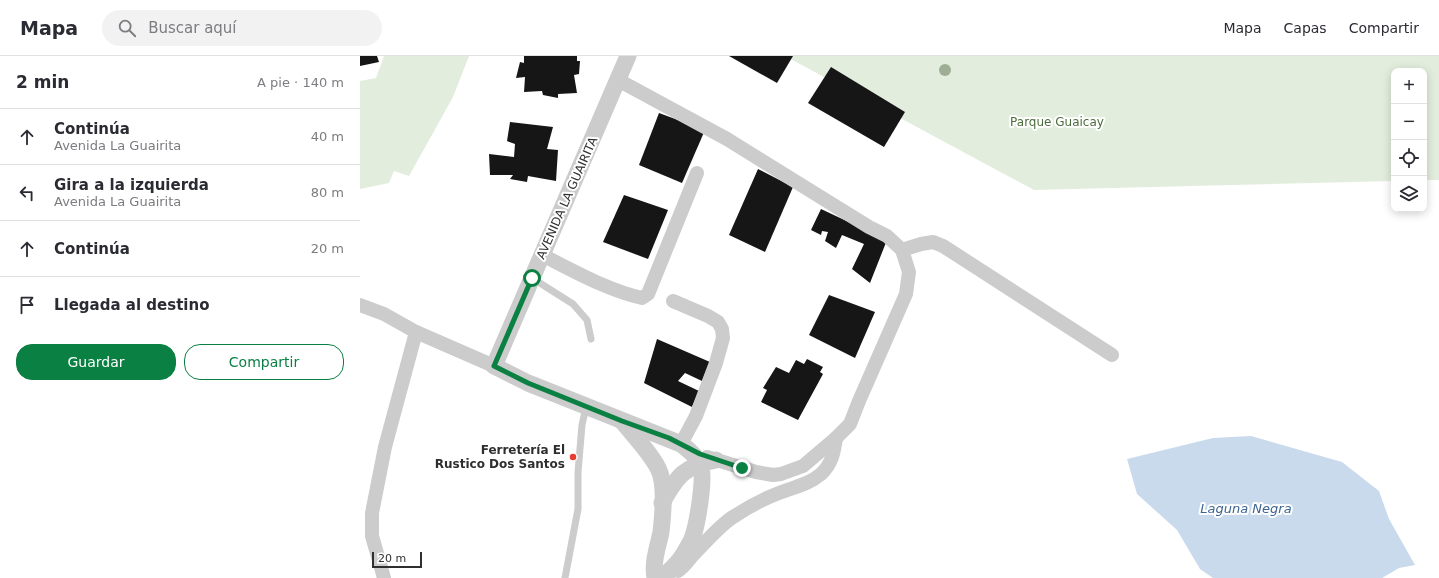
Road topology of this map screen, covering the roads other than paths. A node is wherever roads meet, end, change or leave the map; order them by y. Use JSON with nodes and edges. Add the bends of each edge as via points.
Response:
{"nodes":[{"id":1,"x":628,"y":56,"type":"edge"},
{"id":2,"x":618,"y":80,"type":"junction"},
{"id":3,"x":697,"y":173,"type":"dead end"},
{"id":4,"x":902,"y":250,"type":"junction"},
{"id":5,"x":542,"y":255,"type":"junction"},
{"id":6,"x":532,"y":278,"type":"junction"},
{"id":7,"x":673,"y":301,"type":"dead end"},
{"id":8,"x":360,"y":305,"type":"edge"},
{"id":9,"x":416,"y":332,"type":"junction"},
{"id":10,"x":591,"y":339,"type":"dead end"},
{"id":11,"x":1112,"y":354,"type":"dead end"},
{"id":12,"x":494,"y":366,"type":"junction"},
{"id":13,"x":586,"y":407,"type":"junction"},
{"id":14,"x":622,"y":421,"type":"junction"},
{"id":15,"x":836,"y":438,"type":"junction"},
{"id":16,"x":683,"y":445,"type":"junction"},
{"id":17,"x":708,"y":462,"type":"junction"},
{"id":18,"x":662,"y":503,"type":"junction"},
{"id":19,"x":384,"y":578,"type":"edge"},
{"id":20,"x":565,"y":578,"type":"edge"},
{"id":21,"x":656,"y":578,"type":"edge"},
{"id":22,"x":662,"y":578,"type":"edge"},
{"id":23,"x":666,"y":578,"type":"edge"}],
"edges":[{"from":1,"to":2,"type":"street","name":"AVENIDA LA GUAIRITA"},
{"from":2,"to":4,"type":"street","via":[[727,139],[868,227],[887,236]]},
{"from":2,"to":5,"type":"street","name":"AVENIDA LA GUAIRITA"},
{"from":3,"to":5,"type":"street","via":[[648,294],[642,298],[579,274]]},
{"from":4,"to":11,"type":"street","via":[[933,242],[943,246]]},
{"from":4,"to":15,"type":"street","via":[[909,272],[906,294],[850,424]]},
{"from":5,"to":6,"type":"street","name":"AVENIDA LA GUAIRITA"},
{"from":6,"to":10,"type":"lane","via":[[574,304],[587,320]]},
{"from":6,"to":12,"type":"street","name":"AVENIDA LA GUAIRITA"},
{"from":7,"to":16,"type":"street","via":[[718,322],[723,338],[716,363]]},
{"from":8,"to":9,"type":"street","via":[[384,314]]},
{"from":9,"to":12,"type":"street"},
{"from":9,"to":19,"type":"street","via":[[385,447],[372,513],[372,536]]},
{"from":12,"to":13,"type":"street"},
{"from":13,"to":14,"type":"street"},
{"from":13,"to":20,"type":"lane","via":[[578,464],[578,509]]},
{"from":14,"to":16,"type":"street"},
{"from":14,"to":18,"type":"street","via":[[658,469],[662,480]]},
{"from":15,"to":17,"type":"street","via":[[803,466],[781,474],[756,472]]},
{"from":15,"to":23,"type":"street","via":[[829,465],[821,473],[799,487],[757,502],[734,516],[724,523],[681,569]]},
{"from":16,"to":17,"type":"street"},
{"from":17,"to":18,"type":"street","via":[[684,472]]},
{"from":17,"to":22,"type":"street","via":[[702,471],[702,485],[691,540],[682,557]]},
{"from":18,"to":21,"type":"street","via":[[655,563]]}]}
